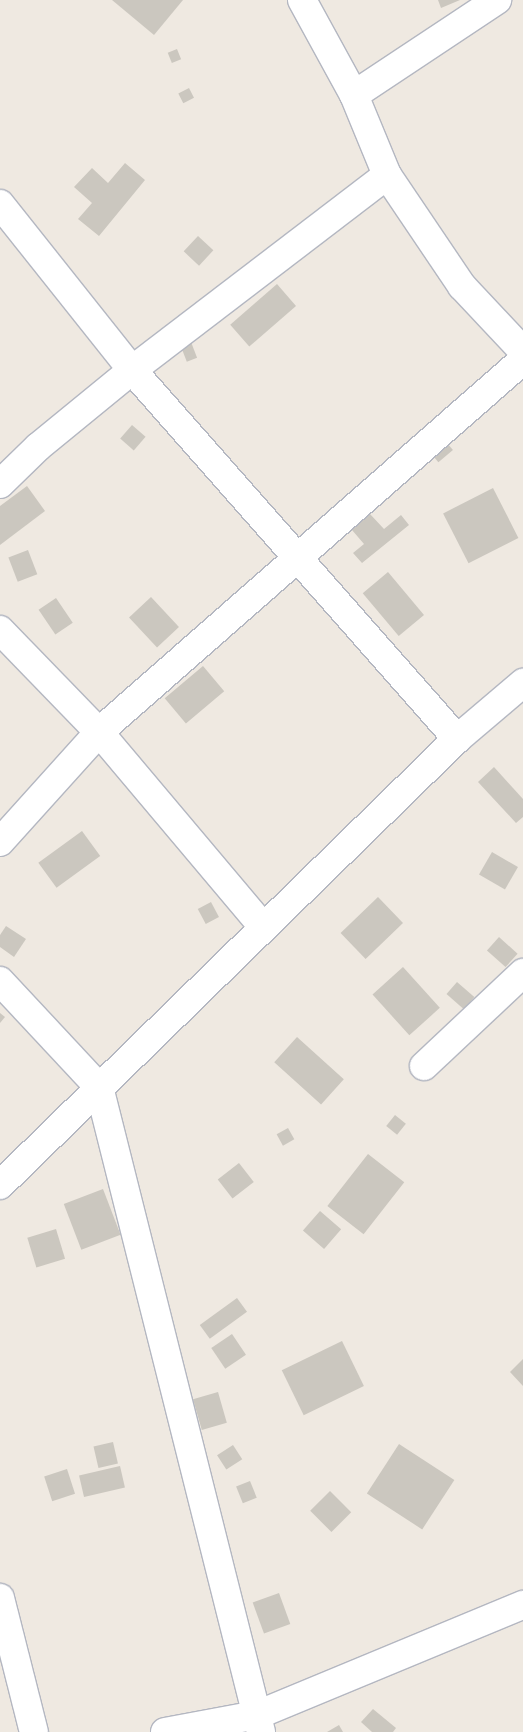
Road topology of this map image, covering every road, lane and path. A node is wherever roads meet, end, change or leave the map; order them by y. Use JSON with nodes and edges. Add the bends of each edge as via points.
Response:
{"nodes":[{"id":1,"x":302,"y":0,"type":"edge"},
{"id":2,"x":497,"y":0,"type":"edge"},
{"id":3,"x":354,"y":95,"type":"junction"},
{"id":4,"x":387,"y":175,"type":"junction"},
{"id":5,"x":0,"y":204,"type":"edge"},
{"id":6,"x":523,"y":351,"type":"edge"},
{"id":7,"x":523,"y":360,"type":"edge"},
{"id":8,"x":132,"y":370,"type":"junction"},
{"id":9,"x":0,"y":484,"type":"edge"},
{"id":10,"x":296,"y":558,"type":"junction"},
{"id":11,"x":0,"y":630,"type":"edge"},
{"id":12,"x":523,"y":683,"type":"edge"},
{"id":13,"x":99,"y":732,"type":"junction"},
{"id":14,"x":457,"y":739,"type":"junction"},
{"id":15,"x":0,"y":842,"type":"edge"},
{"id":16,"x":263,"y":927,"type":"junction"},
{"id":17,"x":523,"y":973,"type":"edge"},
{"id":18,"x":0,"y":981,"type":"edge"},
{"id":19,"x":424,"y":1066,"type":"dead end"},
{"id":20,"x":99,"y":1087,"type":"junction"},
{"id":21,"x":0,"y":1185,"type":"edge"},
{"id":22,"x":0,"y":1598,"type":"edge"},
{"id":23,"x":523,"y":1605,"type":"edge"},
{"id":24,"x":259,"y":1724,"type":"edge"},
{"id":25,"x":34,"y":1732,"type":"edge"},
{"id":26,"x":164,"y":1732,"type":"edge"}],
"edges":[{"from":1,"to":3,"type":"street"},
{"from":2,"to":3,"type":"street"},
{"from":3,"to":4,"type":"street"},
{"from":4,"to":6,"type":"street","via":[[462,286]]},
{"from":4,"to":8,"type":"street"},
{"from":5,"to":8,"type":"street"},
{"from":7,"to":10,"type":"street"},
{"from":8,"to":9,"type":"street","via":[[38,446]]},
{"from":8,"to":10,"type":"street"},
{"from":10,"to":13,"type":"street"},
{"from":10,"to":14,"type":"street"},
{"from":11,"to":13,"type":"street"},
{"from":12,"to":14,"type":"street"},
{"from":13,"to":15,"type":"street"},
{"from":13,"to":16,"type":"street"},
{"from":14,"to":16,"type":"street"},
{"from":16,"to":20,"type":"street"},
{"from":17,"to":19,"type":"street"},
{"from":18,"to":20,"type":"street"},
{"from":20,"to":21,"type":"street"},
{"from":20,"to":24,"type":"street"},
{"from":22,"to":25,"type":"street"},
{"from":23,"to":24,"type":"street"},
{"from":24,"to":26,"type":"street"}]}
